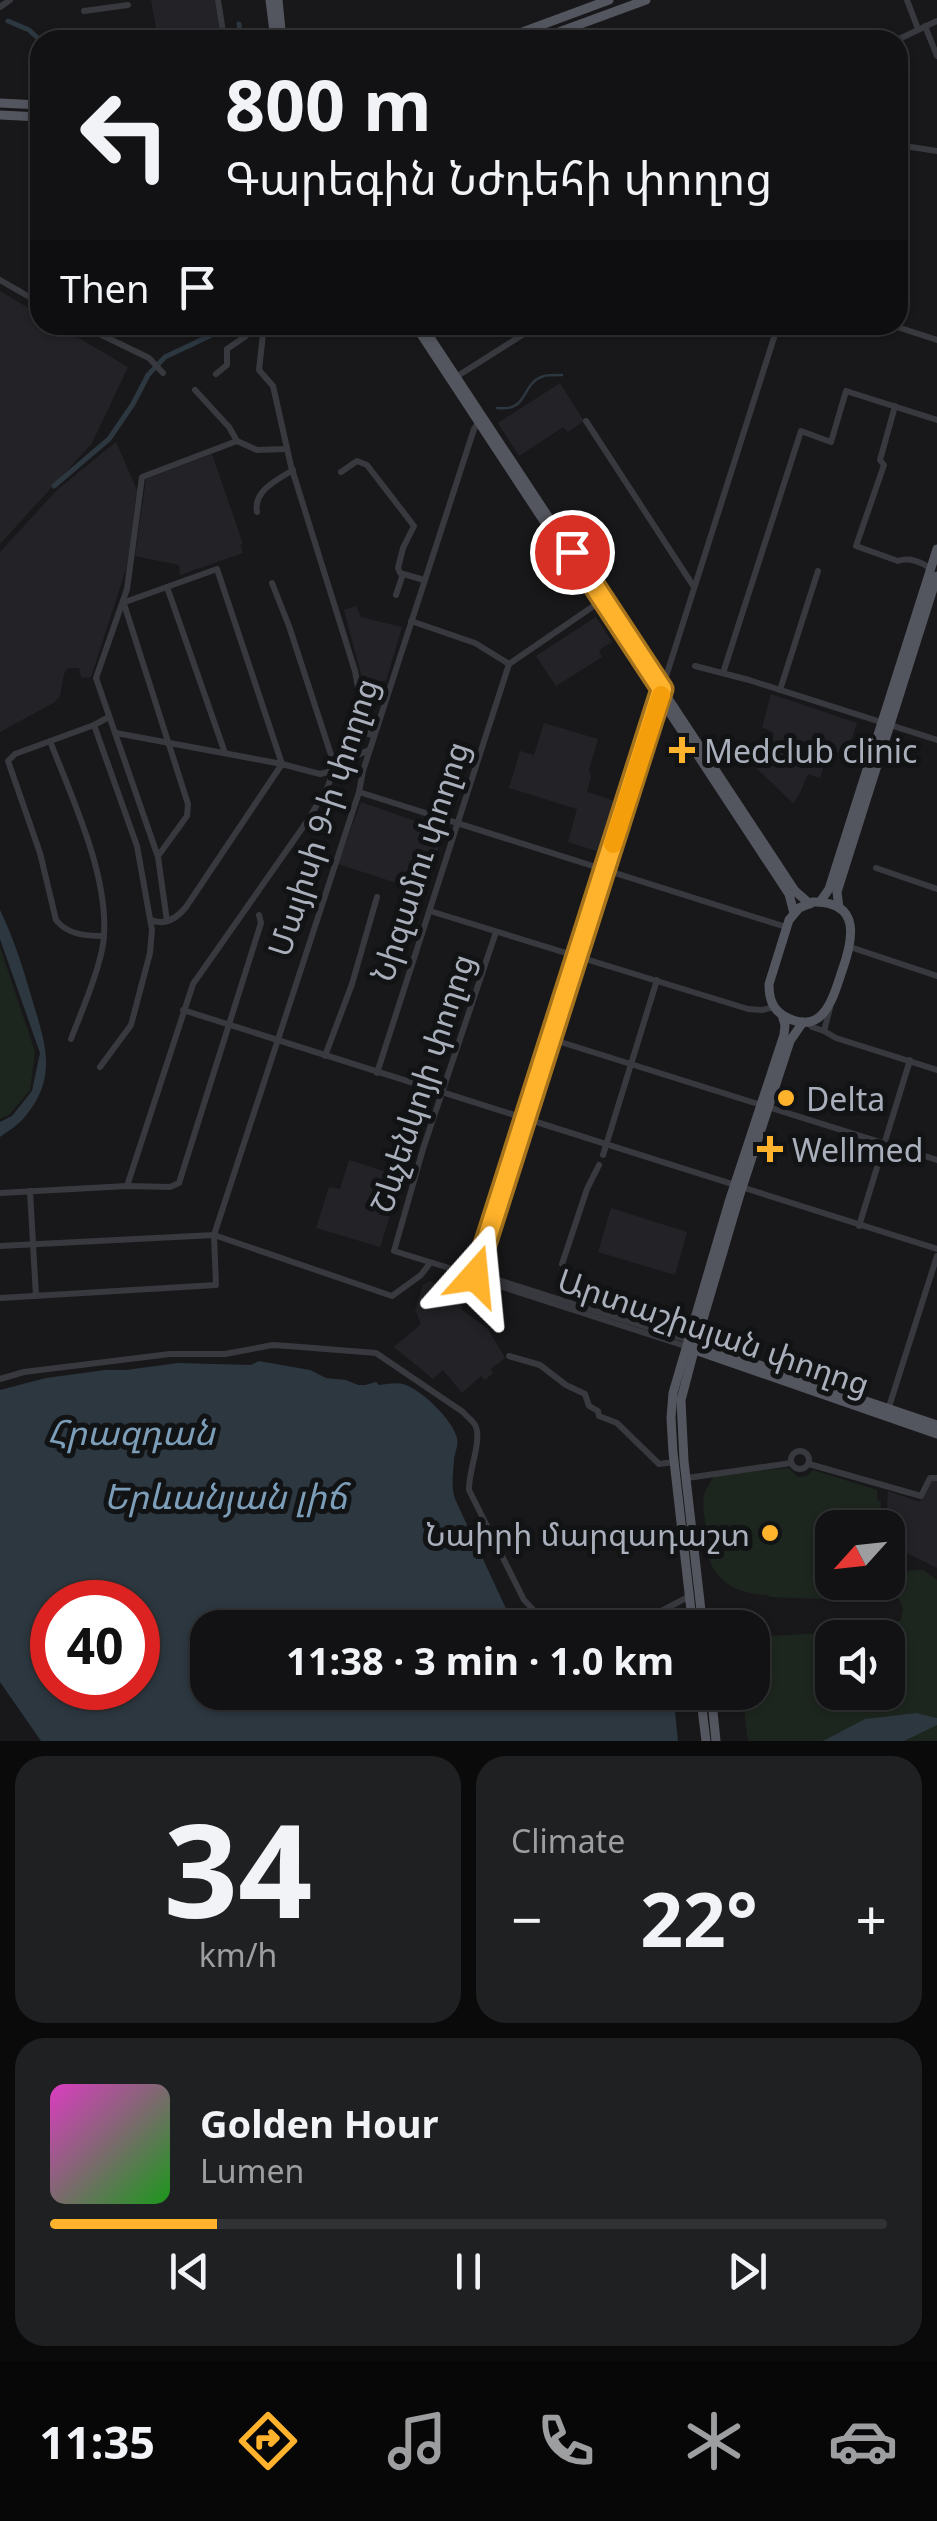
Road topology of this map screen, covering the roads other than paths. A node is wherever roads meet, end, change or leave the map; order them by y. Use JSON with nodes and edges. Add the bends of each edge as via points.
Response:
{"nodes":[{"id":1,"x":10,"y":0,"type":"edge"},
{"id":2,"x":218,"y":0,"type":"edge"},
{"id":3,"x":274,"y":0,"type":"edge"},
{"id":4,"x":610,"y":0,"type":"edge"},
{"id":5,"x":646,"y":0,"type":"edge"},
{"id":6,"x":908,"y":0,"type":"edge"},
{"id":7,"x":128,"y":4,"type":"dead end"},
{"id":8,"x":0,"y":6,"type":"edge"},
{"id":9,"x":84,"y":11,"type":"dead end"},
{"id":10,"x":937,"y":21,"type":"edge"},
{"id":11,"x":922,"y":28,"type":"junction"},
{"id":12,"x":223,"y":30,"type":"edge"},
{"id":13,"x":278,"y":30,"type":"edge"},
{"id":14,"x":529,"y":30,"type":"edge"},
{"id":15,"x":574,"y":30,"type":"edge"},
{"id":16,"x":908,"y":35,"type":"edge"},
{"id":17,"x":937,"y":56,"type":"edge"},
{"id":18,"x":0,"y":103,"type":"edge"},
{"id":19,"x":30,"y":104,"type":"edge"},
{"id":20,"x":0,"y":115,"type":"edge"},
{"id":21,"x":30,"y":116,"type":"edge"},
{"id":22,"x":912,"y":147,"type":"dead end"},
{"id":23,"x":937,"y":151,"type":"edge"},
{"id":24,"x":0,"y":280,"type":"edge"},
{"id":25,"x":30,"y":297,"type":"edge"},
{"id":26,"x":908,"y":331,"type":"edge"},
{"id":27,"x":101,"y":335,"type":"edge"},
{"id":28,"x":246,"y":335,"type":"edge"},
{"id":29,"x":263,"y":335,"type":"edge"},
{"id":30,"x":425,"y":335,"type":"edge"},
{"id":31,"x":425,"y":335,"type":"edge"},
{"id":32,"x":522,"y":335,"type":"edge"},
{"id":33,"x":775,"y":335,"type":"edge"},
{"id":34,"x":937,"y":340,"type":"edge"},
{"id":35,"x":163,"y":373,"type":"dead end"},
{"id":36,"x":216,"y":374,"type":"dead end"},
{"id":37,"x":456,"y":377,"type":"junction"},
{"id":38,"x":195,"y":390,"type":"dead end"},
{"id":39,"x":895,"y":406,"type":"junction"},
{"id":40,"x":481,"y":419,"type":"junction"},
{"id":41,"x":937,"y":420,"type":"edge"},
{"id":42,"x":586,"y":421,"type":"dead end"},
{"id":43,"x":236,"y":441,"type":"junction"},
{"id":44,"x":288,"y":449,"type":"junction"},
{"id":45,"x":293,"y":470,"type":"junction"},
{"id":46,"x":341,"y":472,"type":"dead end"},
{"id":47,"x":257,"y":512,"type":"dead end"},
{"id":48,"x":937,"y":550,"type":"edge"},
{"id":49,"x":818,"y":571,"type":"dead end"},
{"id":50,"x":935,"y":573,"type":"edge"},
{"id":51,"x":403,"y":574,"type":"junction"},
{"id":52,"x":424,"y":580,"type":"junction"},
{"id":53,"x":272,"y":583,"type":"dead end"},
{"id":54,"x":167,"y":587,"type":"junction"},
{"id":55,"x":694,"y":587,"type":"junction"},
{"id":56,"x":396,"y":594,"type":"dead end"},
{"id":57,"x":123,"y":602,"type":"junction"},
{"id":58,"x":598,"y":603,"type":"junction"},
{"id":59,"x":411,"y":621,"type":"junction"},
{"id":60,"x":509,"y":664,"type":"junction"},
{"id":61,"x":695,"y":666,"type":"dead end"},
{"id":62,"x":723,"y":673,"type":"junction"},
{"id":63,"x":780,"y":690,"type":"junction"},
{"id":64,"x":662,"y":694,"type":"junction"},
{"id":65,"x":109,"y":717,"type":"junction"},
{"id":66,"x":885,"y":724,"type":"junction"},
{"id":67,"x":94,"y":725,"type":"junction"},
{"id":68,"x":116,"y":732,"type":"junction"},
{"id":69,"x":374,"y":735,"type":"junction"},
{"id":70,"x":937,"y":740,"type":"edge"},
{"id":71,"x":50,"y":741,"type":"junction"},
{"id":72,"x":168,"y":742,"type":"junction"},
{"id":73,"x":370,"y":750,"type":"junction"},
{"id":74,"x":225,"y":753,"type":"junction"},
{"id":75,"x":282,"y":764,"type":"junction"},
{"id":76,"x":335,"y":767,"type":"junction"},
{"id":77,"x":359,"y":792,"type":"junction"},
{"id":78,"x":457,"y":824,"type":"junction"},
{"id":79,"x":158,"y":857,"type":"junction"},
{"id":80,"x":876,"y":868,"type":"dead end"},
{"id":81,"x":604,"y":870,"type":"junction"},
{"id":82,"x":937,"y":889,"type":"edge"},
{"id":83,"x":378,"y":897,"type":"dead end"},
{"id":84,"x":815,"y":903,"type":"junction"},
{"id":85,"x":839,"y":908,"type":"junction"},
{"id":86,"x":430,"y":910,"type":"junction"},
{"id":87,"x":794,"y":913,"type":"junction"},
{"id":88,"x":259,"y":914,"type":"dead end"},
{"id":89,"x":151,"y":920,"type":"junction"},
{"id":90,"x":167,"y":922,"type":"junction"},
{"id":91,"x":786,"y":928,"type":"junction"},
{"id":92,"x":496,"y":932,"type":"junction"},
{"id":93,"x":105,"y":938,"type":"junction"},
{"id":94,"x":850,"y":947,"type":"junction"},
{"id":95,"x":578,"y":956,"type":"junction"},
{"id":96,"x":937,"y":976,"type":"edge"},
{"id":97,"x":657,"y":980,"type":"junction"},
{"id":98,"x":769,"y":994,"type":"junction"},
{"id":99,"x":830,"y":1006,"type":"junction"},
{"id":100,"x":183,"y":1010,"type":"junction"},
{"id":101,"x":758,"y":1010,"type":"junction"},
{"id":102,"x":778,"y":1011,"type":"junction"},
{"id":103,"x":806,"y":1022,"type":"junction"},
{"id":104,"x":230,"y":1025,"type":"junction"},
{"id":105,"x":824,"y":1030,"type":"junction"},
{"id":106,"x":71,"y":1039,"type":"dead end"},
{"id":107,"x":551,"y":1039,"type":"junction"},
{"id":108,"x":278,"y":1040,"type":"junction"},
{"id":109,"x":325,"y":1056,"type":"junction"},
{"id":110,"x":910,"y":1060,"type":"junction"},
{"id":111,"x":632,"y":1064,"type":"junction"},
{"id":112,"x":100,"y":1067,"type":"dead end"},
{"id":113,"x":937,"y":1070,"type":"edge"},
{"id":114,"x":377,"y":1072,"type":"junction"},
{"id":115,"x":441,"y":1093,"type":"junction"},
{"id":116,"x":766,"y":1106,"type":"junction"},
{"id":117,"x":524,"y":1120,"type":"junction"},
{"id":118,"x":884,"y":1143,"type":"junction"},
{"id":119,"x":606,"y":1145,"type":"junction"},
{"id":120,"x":602,"y":1155,"type":"dead end"},
{"id":121,"x":937,"y":1160,"type":"edge"},
{"id":122,"x":599,"y":1165,"type":"dead end"},
{"id":123,"x":127,"y":1186,"type":"junction"},
{"id":124,"x":743,"y":1188,"type":"junction"},
{"id":125,"x":30,"y":1192,"type":"junction"},
{"id":126,"x":0,"y":1194,"type":"edge"},
{"id":127,"x":859,"y":1226,"type":"junction"},
{"id":128,"x":214,"y":1235,"type":"junction"},
{"id":129,"x":33,"y":1244,"type":"junction"},
{"id":130,"x":0,"y":1246,"type":"edge"},
{"id":131,"x":394,"y":1250,"type":"joint"},
{"id":132,"x":937,"y":1252,"type":"edge"},
{"id":133,"x":430,"y":1262,"type":"junction"},
{"id":134,"x":562,"y":1264,"type":"dead end"},
{"id":135,"x":475,"y":1276,"type":"junction"},
{"id":136,"x":36,"y":1296,"type":"junction"},
{"id":137,"x":0,"y":1298,"type":"edge"},
{"id":138,"x":690,"y":1345,"type":"junction"},
{"id":139,"x":509,"y":1356,"type":"dead end"},
{"id":140,"x":0,"y":1379,"type":"edge"},
{"id":141,"x":888,"y":1412,"type":"junction"},
{"id":142,"x":937,"y":1425,"type":"edge"},
{"id":143,"x":937,"y":1434,"type":"edge"},
{"id":144,"x":679,"y":1461,"type":"junction"},
{"id":145,"x":792,"y":1463,"type":"junction"},
{"id":146,"x":808,"y":1464,"type":"junction"},
{"id":147,"x":686,"y":1478,"type":"junction"},
{"id":148,"x":937,"y":1478,"type":"edge"},
{"id":149,"x":690,"y":1596,"type":"junction"},
{"id":150,"x":533,"y":1610,"type":"edge"},
{"id":151,"x":663,"y":1610,"type":"edge"},
{"id":152,"x":694,"y":1610,"type":"edge"},
{"id":153,"x":697,"y":1610,"type":"edge"},
{"id":154,"x":702,"y":1710,"type":"edge"},
{"id":155,"x":713,"y":1710,"type":"edge"},
{"id":156,"x":706,"y":1741,"type":"edge"},
{"id":157,"x":716,"y":1741,"type":"edge"}],
"edges":[{"from":1,"to":8,"type":"street"},
{"from":2,"to":12,"type":"street"},
{"from":3,"to":13,"type":"main road"},
{"from":4,"to":14,"type":"main road"},
{"from":5,"to":15,"type":"main road"},
{"from":6,"to":11,"type":"street"},
{"from":7,"to":9,"type":"street"},
{"from":10,"to":11,"type":"street"},
{"from":11,"to":16,"type":"street"},
{"from":11,"to":17,"type":"street"},
{"from":18,"to":19,"type":"main road"},
{"from":20,"to":21,"type":"main road"},
{"from":22,"to":23,"type":"street"},
{"from":24,"to":25,"type":"street"},
{"from":26,"to":34,"type":"street"},
{"from":27,"to":35,"type":"street","via":[[148,358]]},
{"from":28,"to":36,"type":"street","via":[[227,349],[227,365]]},
{"from":29,"to":44,"type":"street","via":[[259,370],[273,386]]},
{"from":30,"to":37,"type":"main road"},
{"from":31,"to":40,"type":"main road"},
{"from":32,"to":37,"type":"street"},
{"from":33,"to":55,"type":"street"},
{"from":37,"to":40,"type":"main road"},
{"from":38,"to":43,"type":"street"},
{"from":39,"to":41,"type":"street"},
{"from":39,"to":50,"type":"street","via":[[884,465],[856,546]]},
{"from":39,"to":62,"type":"street","via":[[846,391],[831,442],[801,432]]},
{"from":40,"to":52,"type":"street","name":"Մայիսի 9-ի փողոց"},
{"from":40,"to":58,"type":"main road"},
{"from":40,"to":64,"type":"main road"},
{"from":42,"to":55,"type":"street"},
{"from":43,"to":44,"type":"street","via":[[257,450]]},
{"from":43,"to":57,"type":"street","via":[[142,477]]},
{"from":44,"to":45,"type":"street"},
{"from":45,"to":47,"type":"street","via":[[258,496]]},
{"from":45,"to":69,"type":"street","via":[[355,672],[365,728]]},
{"from":46,"to":51,"type":"street","via":[[357,461],[366,465],[414,526],[398,568]]},
{"from":48,"to":50,"type":"main road"},
{"from":49,"to":63,"type":"street"},
{"from":50,"to":66,"type":"main road"},
{"from":51,"to":52,"type":"street"},
{"from":51,"to":56,"type":"street"},
{"from":52,"to":59,"type":"street","name":"Մայիսի 9-ի փողոց"},
{"from":53,"to":76,"type":"street"},
{"from":54,"to":57,"type":"street"},
{"from":54,"to":74,"type":"street"},
{"from":54,"to":75,"type":"street","via":[[220,571]]},
{"from":55,"to":64,"type":"street"},
{"from":57,"to":65,"type":"street","via":[[96,678]]},
{"from":57,"to":72,"type":"street"},
{"from":58,"to":60,"type":"street"},
{"from":58,"to":64,"type":"main road"},
{"from":59,"to":60,"type":"street","via":[[475,643]]},
{"from":59,"to":69,"type":"street","name":"Մայիսի 9-ի փողոց"},
{"from":60,"to":78,"type":"street","name":"Նիզամու փողոց"},
{"from":61,"to":62,"type":"street"},
{"from":62,"to":63,"type":"street"},
{"from":63,"to":66,"type":"street"},
{"from":64,"to":81,"type":"street"},
{"from":64,"to":84,"type":"main road","via":[[794,891]]},
{"from":64,"to":87,"type":"main road","via":[[789,894]]},
{"from":65,"to":67,"type":"street"},
{"from":65,"to":68,"type":"street"},
{"from":66,"to":70,"type":"street"},
{"from":66,"to":84,"type":"main road","via":[[829,889]]},
{"from":66,"to":85,"type":"main road","via":[[837,892]]},
{"from":67,"to":71,"type":"street"},
{"from":67,"to":89,"type":"street","via":[[138,846]]},
{"from":68,"to":72,"type":"street"},
{"from":68,"to":79,"type":"street"},
{"from":69,"to":73,"type":"street","name":"Մայիսի 9-ի փողոց"},
{"from":71,"to":93,"type":"street","via":[[92,852]]},
{"from":71,"to":93,"type":"street","via":[[8,761],[56,920],[74,933]]},
{"from":72,"to":74,"type":"street"},
{"from":72,"to":79,"type":"street","via":[[189,812]]},
{"from":73,"to":76,"type":"street"},
{"from":73,"to":77,"type":"street","name":"Մայիսի 9-ի փողոց"},
{"from":74,"to":75,"type":"street"},
{"from":75,"to":76,"type":"street","via":[[320,774]]},
{"from":75,"to":90,"type":"street","via":[[186,907]]},
{"from":76,"to":100,"type":"street","via":[[308,820],[197,977]]},
{"from":77,"to":78,"type":"street"},
{"from":77,"to":108,"type":"street","name":"Մայիսի 9-ի փողոց"},
{"from":78,"to":81,"type":"street"},
{"from":78,"to":86,"type":"street","name":"Նիզամու փողոց"},
{"from":79,"to":90,"type":"street"},
{"from":80,"to":82,"type":"street"},
{"from":81,"to":91,"type":"street"},
{"from":81,"to":95,"type":"street"},
{"from":83,"to":109,"type":"street"},
{"from":84,"to":85,"type":"main road"},
{"from":84,"to":87,"type":"main road"},
{"from":85,"to":94,"type":"main road","via":[[851,929]]},
{"from":86,"to":92,"type":"street"},
{"from":86,"to":114,"type":"street","name":"Նիզամու փողոց"},
{"from":87,"to":91,"type":"main road"},
{"from":88,"to":104,"type":"street"},
{"from":89,"to":90,"type":"street"},
{"from":89,"to":112,"type":"street","via":[[150,953],[130,1025]]},
{"from":91,"to":98,"type":"main road"},
{"from":92,"to":95,"type":"street"},
{"from":92,"to":115,"type":"street","name":"Շևչենկոյի փողոց"},
{"from":93,"to":106,"type":"street"},
{"from":94,"to":96,"type":"street"},
{"from":94,"to":99,"type":"main road"},
{"from":95,"to":97,"type":"street"},
{"from":95,"to":107,"type":"street"},
{"from":97,"to":101,"type":"street"},
{"from":97,"to":111,"type":"street"},
{"from":98,"to":101,"type":"street"},
{"from":98,"to":102,"type":"main road"},
{"from":99,"to":103,"type":"main road"},
{"from":99,"to":105,"type":"street"},
{"from":100,"to":104,"type":"street"},
{"from":100,"to":123,"type":"street"},
{"from":101,"to":102,"type":"street"},
{"from":102,"to":103,"type":"main road"},
{"from":102,"to":116,"type":"main road","via":[[784,1036]]},
{"from":103,"to":105,"type":"street"},
{"from":103,"to":116,"type":"main road","via":[[790,1041]]},
{"from":104,"to":108,"type":"street"},
{"from":104,"to":123,"type":"street","via":[[179,1184]]},
{"from":105,"to":110,"type":"street"},
{"from":107,"to":111,"type":"street"},
{"from":107,"to":117,"type":"street"},
{"from":108,"to":109,"type":"street"},
{"from":108,"to":128,"type":"street","name":"Մայիսի 9-ի փողոց"},
{"from":109,"to":114,"type":"street"},
{"from":110,"to":113,"type":"street"},
{"from":110,"to":118,"type":"street"},
{"from":111,"to":116,"type":"street"},
{"from":111,"to":119,"type":"street"},
{"from":114,"to":115,"type":"street"},
{"from":115,"to":117,"type":"street"},
{"from":115,"to":131,"type":"street","name":"Շևչենկոյի փողոց"},
{"from":116,"to":118,"type":"street"},
{"from":116,"to":124,"type":"main road"},
{"from":117,"to":119,"type":"street"},
{"from":117,"to":135,"type":"street"},
{"from":118,"to":121,"type":"street"},
{"from":118,"to":127,"type":"street"},
{"from":119,"to":120,"type":"street"},
{"from":119,"to":124,"type":"street"},
{"from":122,"to":134,"type":"street"},
{"from":123,"to":125,"type":"street"},
{"from":124,"to":127,"type":"street"},
{"from":124,"to":138,"type":"main road"},
{"from":125,"to":126,"type":"street"},
{"from":125,"to":129,"type":"street"},
{"from":127,"to":132,"type":"street"},
{"from":128,"to":129,"type":"street"},
{"from":128,"to":133,"type":"street","via":[[392,1296]]},
{"from":128,"to":136,"type":"street","via":[[216,1286]]},
{"from":129,"to":130,"type":"street"},
{"from":129,"to":136,"type":"street"},
{"from":131,"to":133,"type":"street","name":"Արտաշիսյան փողոց"},
{"from":132,"to":141,"type":"street"},
{"from":133,"to":135,"type":"street","name":"Արտաշիսյան փողոց"},
{"from":135,"to":138,"type":"street","name":"Արտաշիսյան փողոց"},
{"from":136,"to":137,"type":"street"},
{"from":138,"to":141,"type":"main road","name":"Արտաշիսյան փողոց"},
{"from":138,"to":144,"type":"main road"},
{"from":139,"to":144,"type":"street","via":[[540,1365],[585,1394],[599,1416],[617,1423],[659,1464]]},
{"from":140,"to":150,"type":"street","via":[[273,1345],[376,1353],[475,1426],[469,1490]]},
{"from":141,"to":142,"type":"main road","name":"Արտաշիսյան փողոց"},
{"from":141,"to":143,"type":"main road","name":"Արտաշիսյան փողոց"},
{"from":144,"to":147,"type":"main road"},
{"from":144,"to":149,"type":"main road"},
{"from":145,"to":146,"type":"street","via":[[798,1469]]},
{"from":145,"to":146,"type":"street","via":[[801,1451]]},
{"from":145,"to":147,"type":"street"},
{"from":146,"to":148,"type":"street","via":[[921,1496],[930,1478]]},
{"from":147,"to":153,"type":"main road"},
{"from":149,"to":151,"type":"street"},
{"from":149,"to":152,"type":"main road"},
{"from":154,"to":156,"type":"main road"},
{"from":155,"to":157,"type":"main road"}]}
